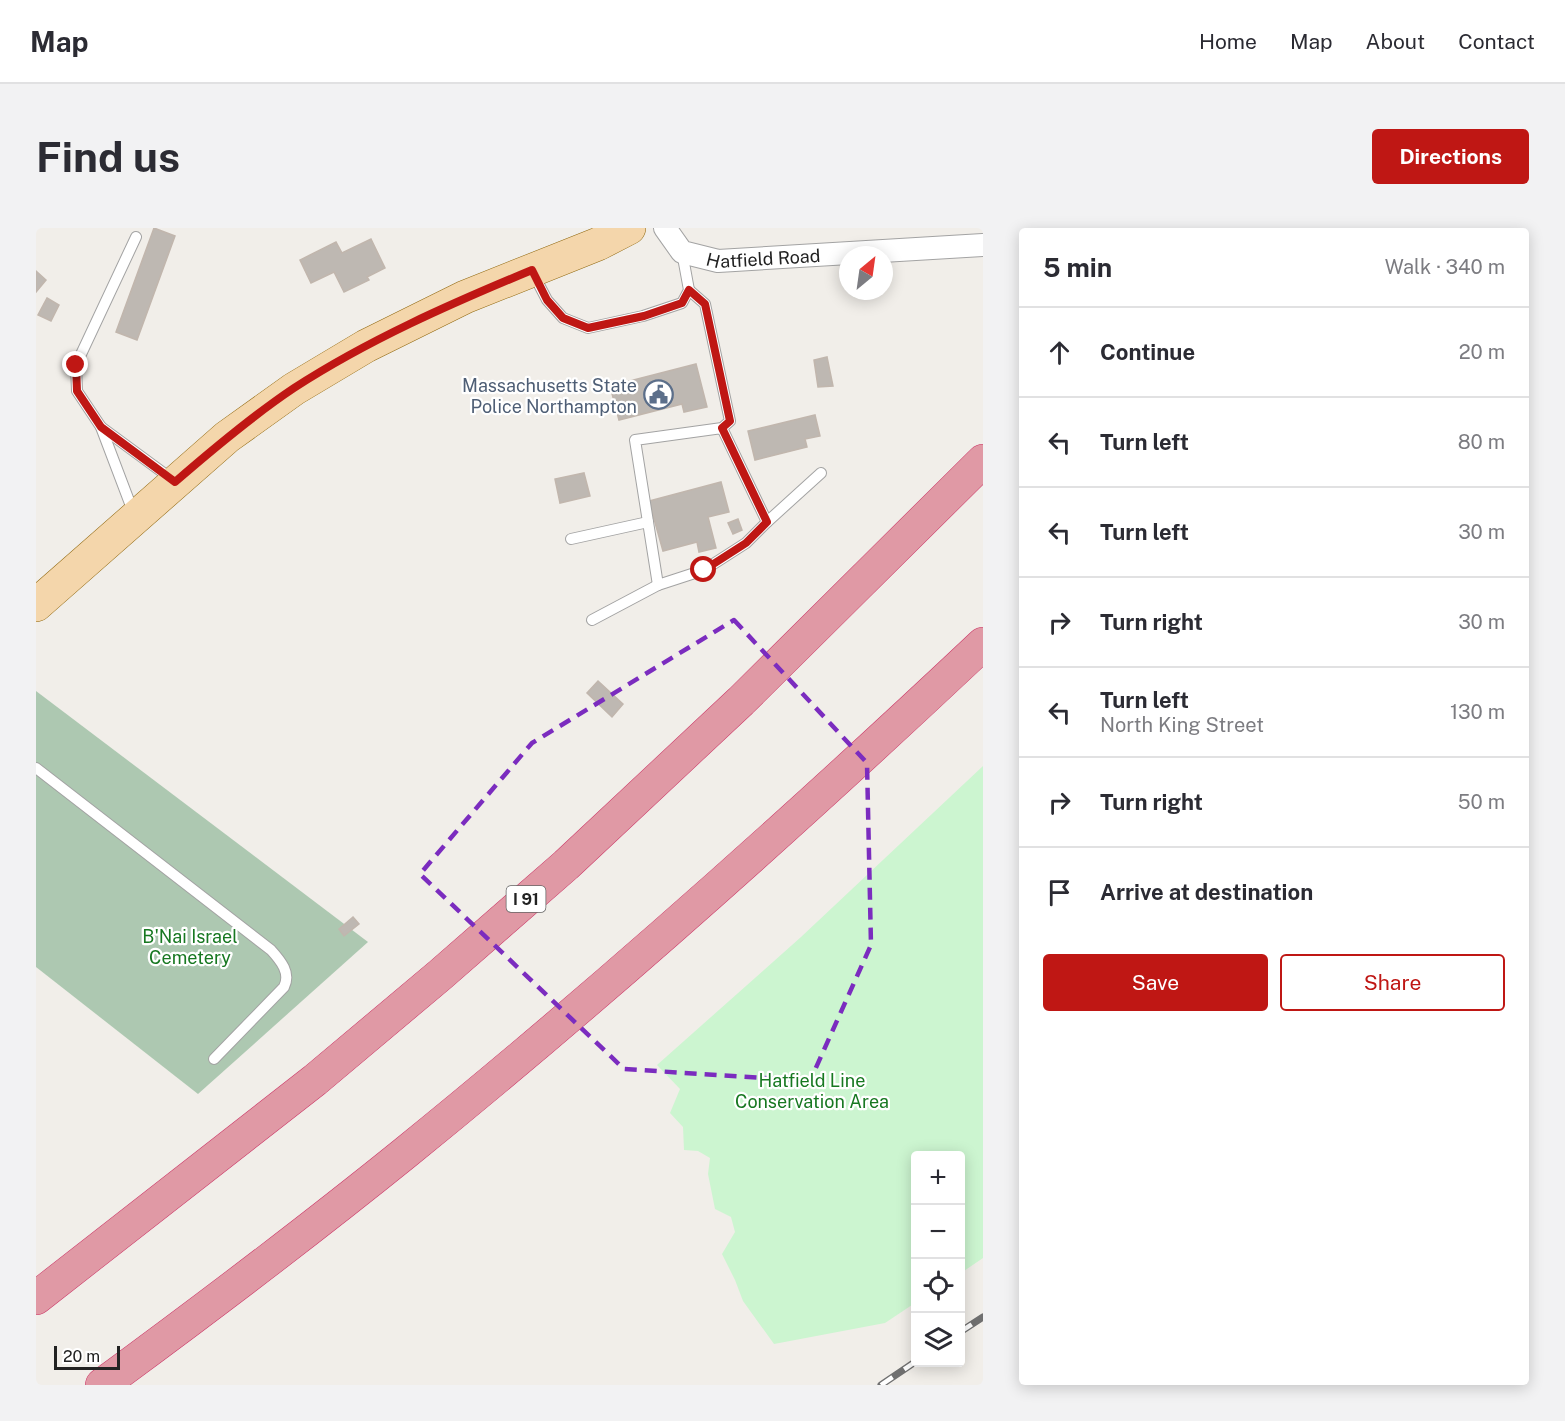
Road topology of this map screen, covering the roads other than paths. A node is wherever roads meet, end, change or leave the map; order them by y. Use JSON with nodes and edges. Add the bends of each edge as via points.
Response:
{"nodes":[{"id":1,"x":629,"y":228,"type":"edge"},
{"id":2,"x":665,"y":228,"type":"edge"},
{"id":3,"x":593,"y":236,"type":"edge"},
{"id":4,"x":136,"y":237,"type":"dead end"},
{"id":5,"x":983,"y":245,"type":"edge"},
{"id":6,"x":682,"y":252,"type":"junction"},
{"id":7,"x":532,"y":270,"type":"junction"},
{"id":8,"x":689,"y":290,"type":"junction"},
{"id":9,"x":101,"y":427,"type":"junction"},
{"id":10,"x":722,"y":428,"type":"junction"},
{"id":11,"x":983,"y":461,"type":"edge"},
{"id":12,"x":821,"y":473,"type":"dead end"},
{"id":13,"x":175,"y":482,"type":"junction"},
{"id":14,"x":135,"y":517,"type":"junction"},
{"id":15,"x":648,"y":522,"type":"junction"},
{"id":16,"x":767,"y":522,"type":"junction"},
{"id":17,"x":571,"y":539,"type":"dead end"},
{"id":18,"x":658,"y":585,"type":"junction"},
{"id":19,"x":36,"y":604,"type":"edge"},
{"id":20,"x":592,"y":620,"type":"dead end"},
{"id":21,"x":983,"y":644,"type":"edge"},
{"id":22,"x":36,"y":768,"type":"edge"},
{"id":23,"x":214,"y":1059,"type":"dead end"},
{"id":24,"x":36,"y":1298,"type":"edge"},
{"id":25,"x":102,"y":1385,"type":"edge"}],
"edges":[{"from":1,"to":3,"type":"main road"},
{"from":2,"to":6,"type":"street","name":"Hatfield Road"},
{"from":3,"to":7,"type":"main road"},
{"from":4,"to":9,"type":"lane","via":[[76,365],[77,391]]},
{"from":5,"to":6,"type":"street","name":"Hatfield Road","via":[[718,261]]},
{"from":6,"to":8,"type":"lane"},
{"from":7,"to":8,"type":"lane","via":[[547,300],[563,318],[588,328],[682,303]]},
{"from":7,"to":13,"type":"main road","via":[[465,297],[366,346],[294,389],[227,437]]},
{"from":8,"to":10,"type":"lane","via":[[705,304],[730,421]]},
{"from":9,"to":13,"type":"lane"},
{"from":9,"to":14,"type":"lane"},
{"from":10,"to":15,"type":"lane","via":[[635,440]]},
{"from":10,"to":16,"type":"lane"},
{"from":11,"to":24,"type":"highway","number":"I 91","via":[[741,701],[566,865],[315,1080]]},
{"from":12,"to":16,"type":"lane"},
{"from":13,"to":14,"type":"main road"},
{"from":14,"to":19,"type":"main road"},
{"from":15,"to":17,"type":"lane"},
{"from":15,"to":18,"type":"lane"},
{"from":16,"to":18,"type":"lane","via":[[746,543],[704,570]]},
{"from":18,"to":20,"type":"lane"},
{"from":21,"to":25,"type":"highway","via":[[774,838],[528,1052],[333,1211]]},
{"from":22,"to":23,"type":"lane","via":[[272,950],[283,965],[284,987]]}]}
